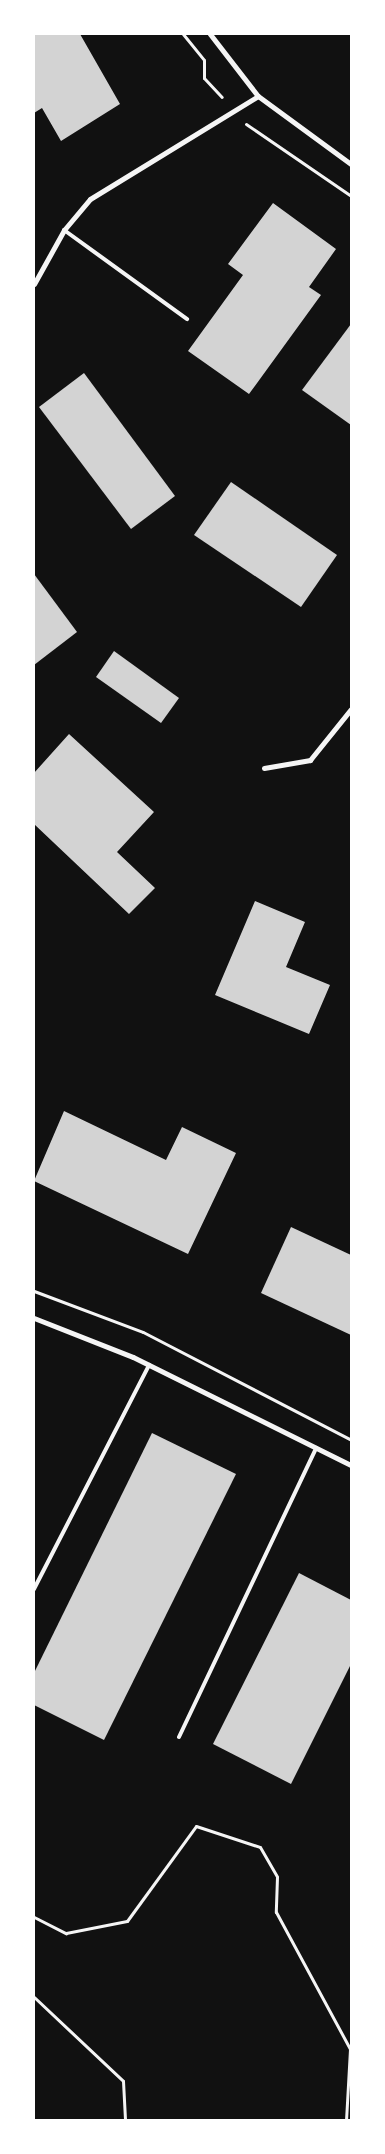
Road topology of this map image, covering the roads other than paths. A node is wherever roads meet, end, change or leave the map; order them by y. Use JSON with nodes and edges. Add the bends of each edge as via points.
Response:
{"nodes":[{"id":1,"x":210,"y":34,"type":"edge"},
{"id":2,"x":258,"y":96,"type":"junction"},
{"id":3,"x":351,"y":164,"type":"edge"},
{"id":4,"x":64,"y":230,"type":"junction"},
{"id":5,"x":34,"y":284,"type":"edge"},
{"id":6,"x":187,"y":319,"type":"dead end"},
{"id":7,"x":351,"y":710,"type":"edge"},
{"id":8,"x":264,"y":768,"type":"dead end"},
{"id":9,"x":34,"y":1318,"type":"edge"},
{"id":10,"x":149,"y":1365,"type":"junction"},
{"id":11,"x":316,"y":1448,"type":"junction"},
{"id":12,"x":351,"y":1465,"type":"edge"},
{"id":13,"x":34,"y":1589,"type":"edge"},
{"id":14,"x":179,"y":1738,"type":"dead end"}],
"edges":[{"from":1,"to":2,"type":"street"},
{"from":2,"to":3,"type":"street"},
{"from":2,"to":4,"type":"street","via":[[90,199]]},
{"from":4,"to":5,"type":"street"},
{"from":4,"to":6,"type":"lane"},
{"from":7,"to":8,"type":"street","via":[[310,760]]},
{"from":9,"to":10,"type":"street"},
{"from":10,"to":11,"type":"street"},
{"from":10,"to":13,"type":"lane"},
{"from":11,"to":12,"type":"street"},
{"from":11,"to":14,"type":"lane"}]}
